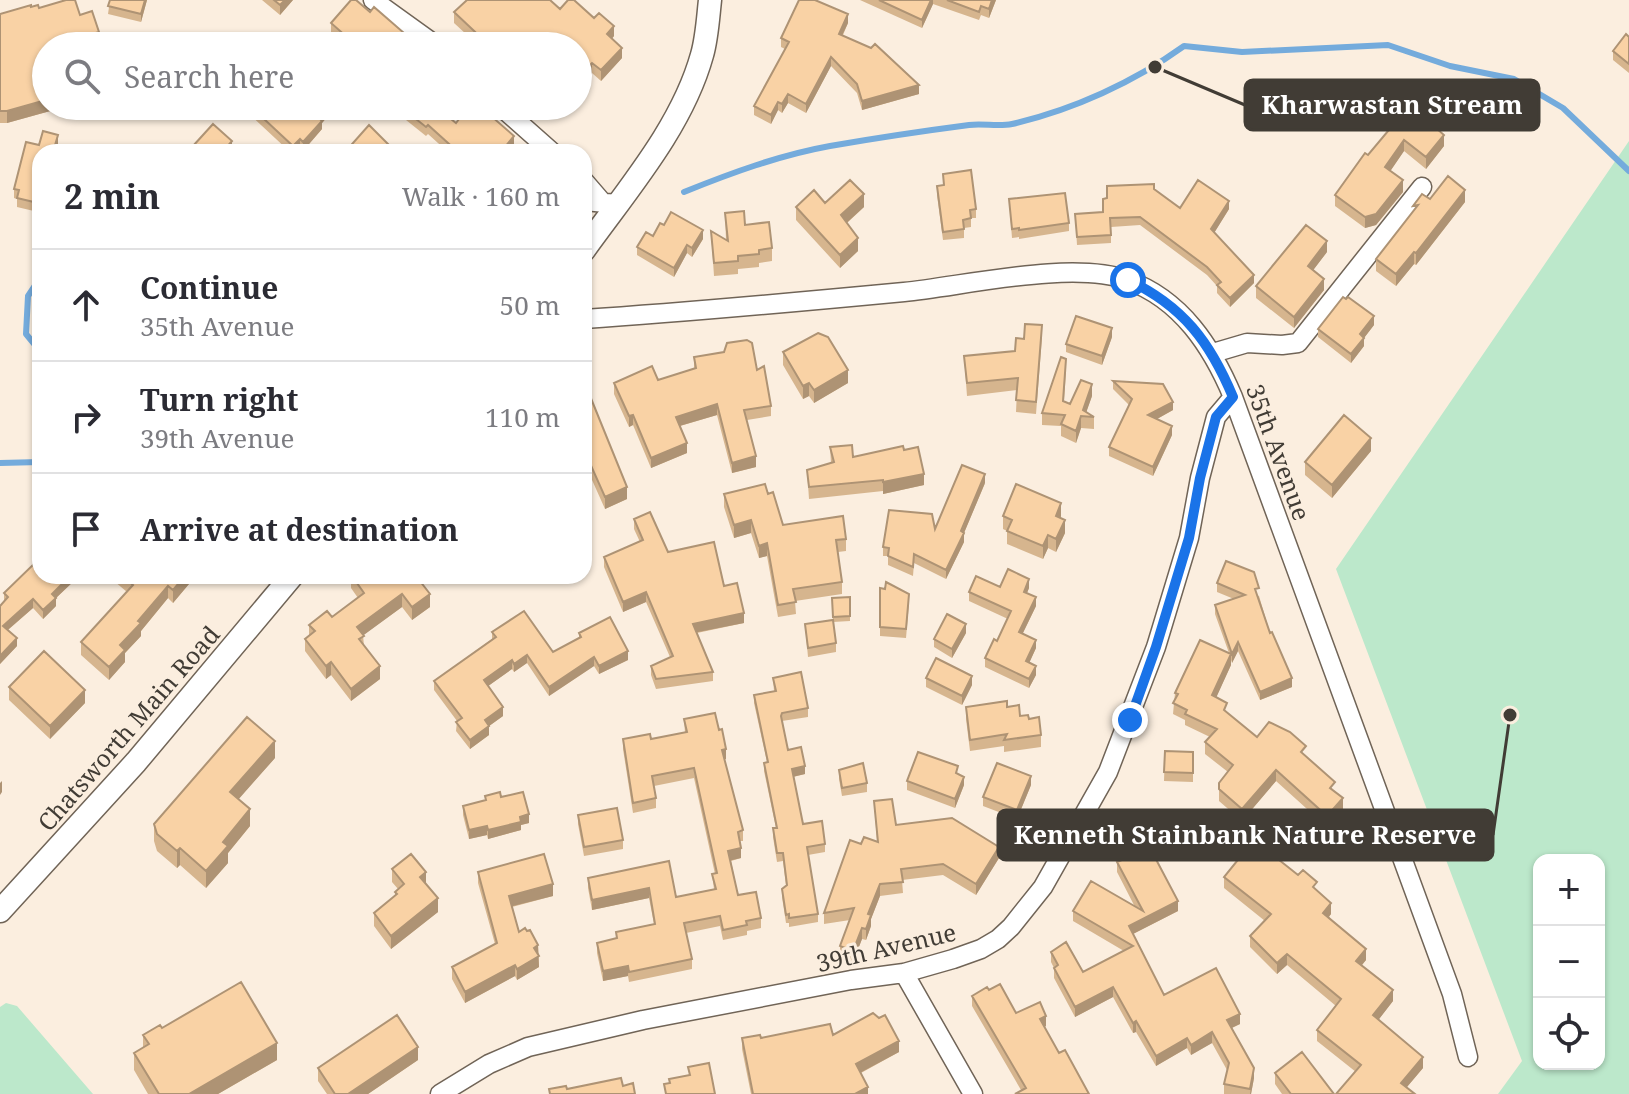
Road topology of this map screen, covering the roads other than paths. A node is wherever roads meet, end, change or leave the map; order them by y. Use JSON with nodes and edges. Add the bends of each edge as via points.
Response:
{"nodes":[{"id":1,"x":373,"y":0,"type":"edge"},
{"id":2,"x":710,"y":0,"type":"edge"},
{"id":3,"x":418,"y":32,"type":"edge"},
{"id":4,"x":516,"y":120,"type":"edge"},
{"id":5,"x":543,"y":144,"type":"edge"},
{"id":6,"x":1422,"y":187,"type":"dead end"},
{"id":7,"x":592,"y":188,"type":"edge"},
{"id":8,"x":592,"y":202,"type":"edge"},
{"id":9,"x":610,"y":204,"type":"junction"},
{"id":10,"x":592,"y":236,"type":"edge"},
{"id":11,"x":592,"y":318,"type":"edge"},
{"id":12,"x":1213,"y":353,"type":"junction"},
{"id":13,"x":1233,"y":397,"type":"junction"},
{"id":14,"x":285,"y":584,"type":"edge"},
{"id":15,"x":0,"y":911,"type":"edge"},
{"id":16,"x":904,"y":973,"type":"junction"},
{"id":17,"x":1468,"y":1057,"type":"dead end"},
{"id":18,"x":440,"y":1094,"type":"edge"},
{"id":19,"x":973,"y":1094,"type":"edge"}],
"edges":[{"from":1,"to":3,"type":"street"},
{"from":2,"to":9,"type":"street","via":[[702,55],[681,107]]},
{"from":4,"to":5,"type":"street"},
{"from":6,"to":12,"type":"street","via":[[1298,343],[1247,343]]},
{"from":7,"to":9,"type":"street"},
{"from":8,"to":9,"type":"street"},
{"from":9,"to":10,"type":"street"},
{"from":11,"to":12,"type":"street","name":"35th Avenue","via":[[1089,273],[1128,280],[1162,299]]},
{"from":12,"to":13,"type":"street","name":"35th Avenue"},
{"from":13,"to":16,"type":"street","name":"39th Avenue","via":[[1216,417],[1189,538],[1130,720],[1075,833],[1043,887],[998,939]]},
{"from":13,"to":17,"type":"street","name":"35th Avenue","via":[[1452,994]]},
{"from":14,"to":15,"type":"street","name":"Chatsworth Main Road","via":[[136,762]]},
{"from":16,"to":18,"type":"street","name":"39th Avenue","via":[[643,1020],[528,1047]]},
{"from":16,"to":19,"type":"street"}]}
